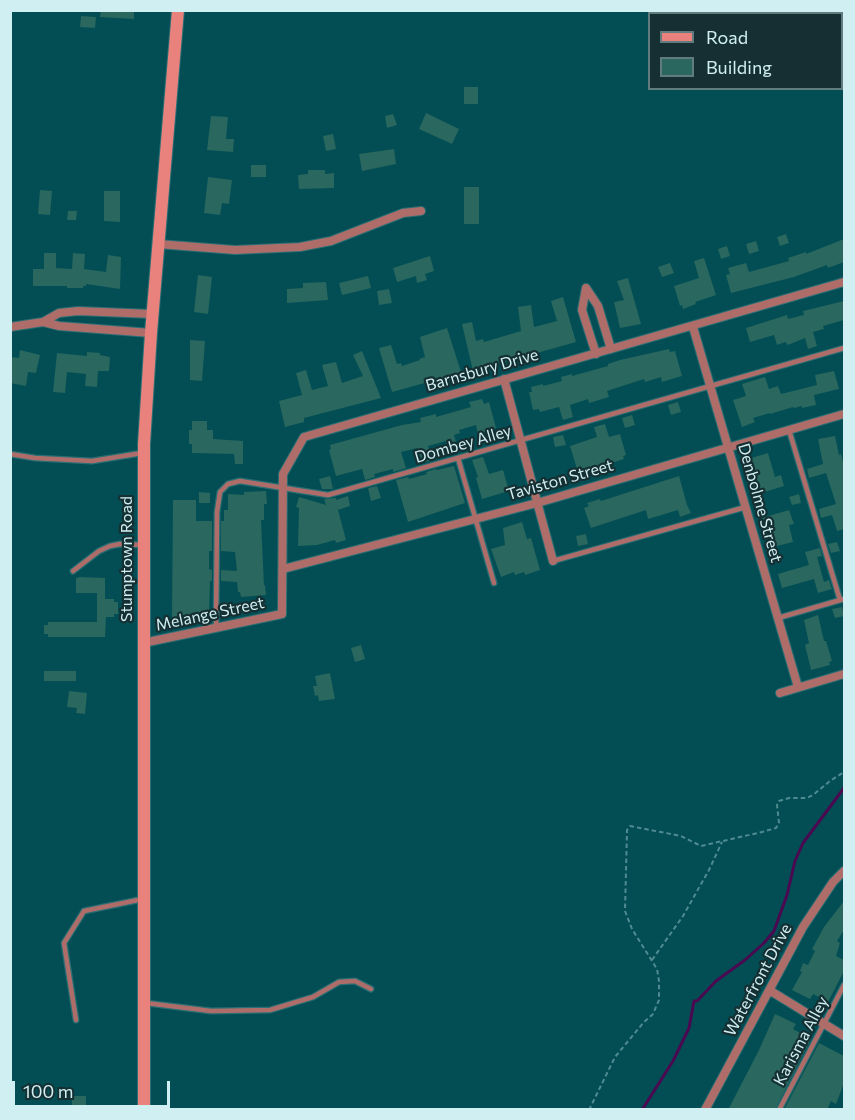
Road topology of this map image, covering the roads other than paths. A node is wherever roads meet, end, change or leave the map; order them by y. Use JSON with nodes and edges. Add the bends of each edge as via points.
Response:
{"nodes":[{"id":1,"x":178,"y":10,"type":"edge"},
{"id":2,"x":421,"y":211,"type":"dead end"},
{"id":3,"x":158,"y":244,"type":"junction"},
{"id":4,"x":844,"y":282,"type":"edge"},
{"id":5,"x":152,"y":314,"type":"junction"},
{"id":6,"x":43,"y":322,"type":"junction"},
{"id":7,"x":10,"y":327,"type":"edge"},
{"id":8,"x":693,"y":327,"type":"junction"},
{"id":9,"x":151,"y":333,"type":"junction"},
{"id":10,"x":844,"y":348,"type":"edge"},
{"id":11,"x":611,"y":349,"type":"junction"},
{"id":12,"x":596,"y":354,"type":"junction"},
{"id":13,"x":504,"y":379,"type":"junction"},
{"id":14,"x":711,"y":387,"type":"junction"},
{"id":15,"x":844,"y":414,"type":"edge"},
{"id":16,"x":789,"y":430,"type":"junction"},
{"id":17,"x":520,"y":440,"type":"junction"},
{"id":18,"x":729,"y":448,"type":"junction"},
{"id":19,"x":144,"y":453,"type":"junction"},
{"id":20,"x":10,"y":454,"type":"edge"},
{"id":21,"x":458,"y":458,"type":"junction"},
{"id":22,"x":283,"y":488,"type":"junction"},
{"id":23,"x":537,"y":502,"type":"junction"},
{"id":24,"x":746,"y":507,"type":"junction"},
{"id":25,"x":476,"y":518,"type":"junction"},
{"id":26,"x":144,"y":545,"type":"junction"},
{"id":27,"x":553,"y":561,"type":"joint"},
{"id":28,"x":282,"y":569,"type":"junction"},
{"id":29,"x":73,"y":571,"type":"dead end"},
{"id":30,"x":494,"y":583,"type":"dead end"},
{"id":31,"x":842,"y":600,"type":"edge"},
{"id":32,"x":282,"y":614,"type":"joint"},
{"id":33,"x":778,"y":618,"type":"junction"},
{"id":34,"x":216,"y":628,"type":"junction"},
{"id":35,"x":143,"y":643,"type":"junction"},
{"id":36,"x":844,"y":674,"type":"edge"},
{"id":37,"x":798,"y":687,"type":"junction"},
{"id":38,"x":780,"y":693,"type":"dead end"},
{"id":39,"x":844,"y":871,"type":"edge"},
{"id":40,"x":143,"y":900,"type":"junction"},
{"id":41,"x":844,"y":984,"type":"edge"},
{"id":42,"x":370,"y":989,"type":"dead end"},
{"id":43,"x":769,"y":990,"type":"junction"},
{"id":44,"x":143,"y":1003,"type":"junction"},
{"id":45,"x":76,"y":1020,"type":"dead end"},
{"id":46,"x":824,"y":1024,"type":"junction"},
{"id":47,"x":844,"y":1036,"type":"edge"},
{"id":48,"x":144,"y":1110,"type":"edge"},
{"id":49,"x":705,"y":1110,"type":"edge"},
{"id":50,"x":779,"y":1110,"type":"edge"}],
"edges":[{"from":1,"to":3,"type":"street","name":"Stumptown Road"},
{"from":2,"to":3,"type":"street","via":[[403,213],[331,241],[300,247],[235,250]]},
{"from":3,"to":5,"type":"street","name":"Stumptown Road"},
{"from":4,"to":8,"type":"street","name":"Barnsbury Drive"},
{"from":5,"to":6,"type":"street","via":[[78,311],[59,313]]},
{"from":5,"to":9,"type":"street","name":"Stumptown Road"},
{"from":6,"to":7,"type":"street"},
{"from":6,"to":9,"type":"street"},
{"from":8,"to":11,"type":"street","name":"Barnsbury Drive"},
{"from":8,"to":14,"type":"street","name":"Denbolme Street"},
{"from":9,"to":19,"type":"street","name":"Stumptown Road"},
{"from":10,"to":14,"type":"lane","name":"Dombey Alley"},
{"from":11,"to":12,"type":"street","name":"Barnsbury Drive"},
{"from":11,"to":12,"type":"street","via":[[598,306],[586,288],[582,310]]},
{"from":12,"to":13,"type":"street","name":"Barnsbury Drive"},
{"from":13,"to":17,"type":"street"},
{"from":13,"to":22,"type":"street","name":"Barnsbury Drive","via":[[304,437],[283,474]]},
{"from":14,"to":17,"type":"lane","name":"Dombey Alley"},
{"from":14,"to":18,"type":"street","name":"Denbolme Street"},
{"from":15,"to":16,"type":"street","name":"Taviston Street"},
{"from":16,"to":18,"type":"street","name":"Taviston Street"},
{"from":16,"to":31,"type":"lane"},
{"from":17,"to":21,"type":"lane","name":"Dombey Alley"},
{"from":17,"to":23,"type":"street"},
{"from":18,"to":23,"type":"street","name":"Taviston Street"},
{"from":18,"to":24,"type":"street","name":"Denbolme Street"},
{"from":19,"to":20,"type":"lane","via":[[92,461]]},
{"from":19,"to":26,"type":"street","name":"Stumptown Road"},
{"from":21,"to":22,"type":"lane","name":"Dombey Alley","via":[[328,495]]},
{"from":21,"to":25,"type":"lane"},
{"from":22,"to":28,"type":"street","name":"Barnsbury Drive"},
{"from":22,"to":34,"type":"lane","name":"Dombey Alley","via":[[240,481],[228,484],[220,492]]},
{"from":23,"to":25,"type":"street","name":"Taviston Street"},
{"from":23,"to":27,"type":"street"},
{"from":24,"to":27,"type":"lane"},
{"from":24,"to":33,"type":"street","name":"Denbolme Street"},
{"from":25,"to":28,"type":"street","name":"Taviston Street"},
{"from":25,"to":30,"type":"lane"},
{"from":26,"to":29,"type":"lane","via":[[110,546]]},
{"from":26,"to":35,"type":"street","name":"Stumptown Road"},
{"from":28,"to":32,"type":"street","name":"Barnsbury Drive"},
{"from":31,"to":33,"type":"lane"},
{"from":32,"to":34,"type":"street","name":"Melange Street"},
{"from":33,"to":37,"type":"street","name":"Denbolme Street"},
{"from":34,"to":35,"type":"street","name":"Melange Street"},
{"from":35,"to":40,"type":"street","name":"Stumptown Road"},
{"from":36,"to":37,"type":"street"},
{"from":37,"to":38,"type":"street"},
{"from":39,"to":43,"type":"street","name":"Waterfront Drive","via":[[803,927]]},
{"from":40,"to":44,"type":"street","name":"Stumptown Road"},
{"from":40,"to":45,"type":"lane","via":[[84,911],[64,943]]},
{"from":41,"to":46,"type":"lane","name":"Karisma Alley"},
{"from":42,"to":44,"type":"lane","via":[[355,981],[339,982],[313,997],[270,1010],[211,1011]]},
{"from":43,"to":46,"type":"street"},
{"from":43,"to":49,"type":"street","name":"Waterfront Drive"},
{"from":44,"to":48,"type":"street","name":"Stumptown Road"},
{"from":46,"to":47,"type":"street"},
{"from":46,"to":50,"type":"lane","name":"Karisma Alley"}]}
